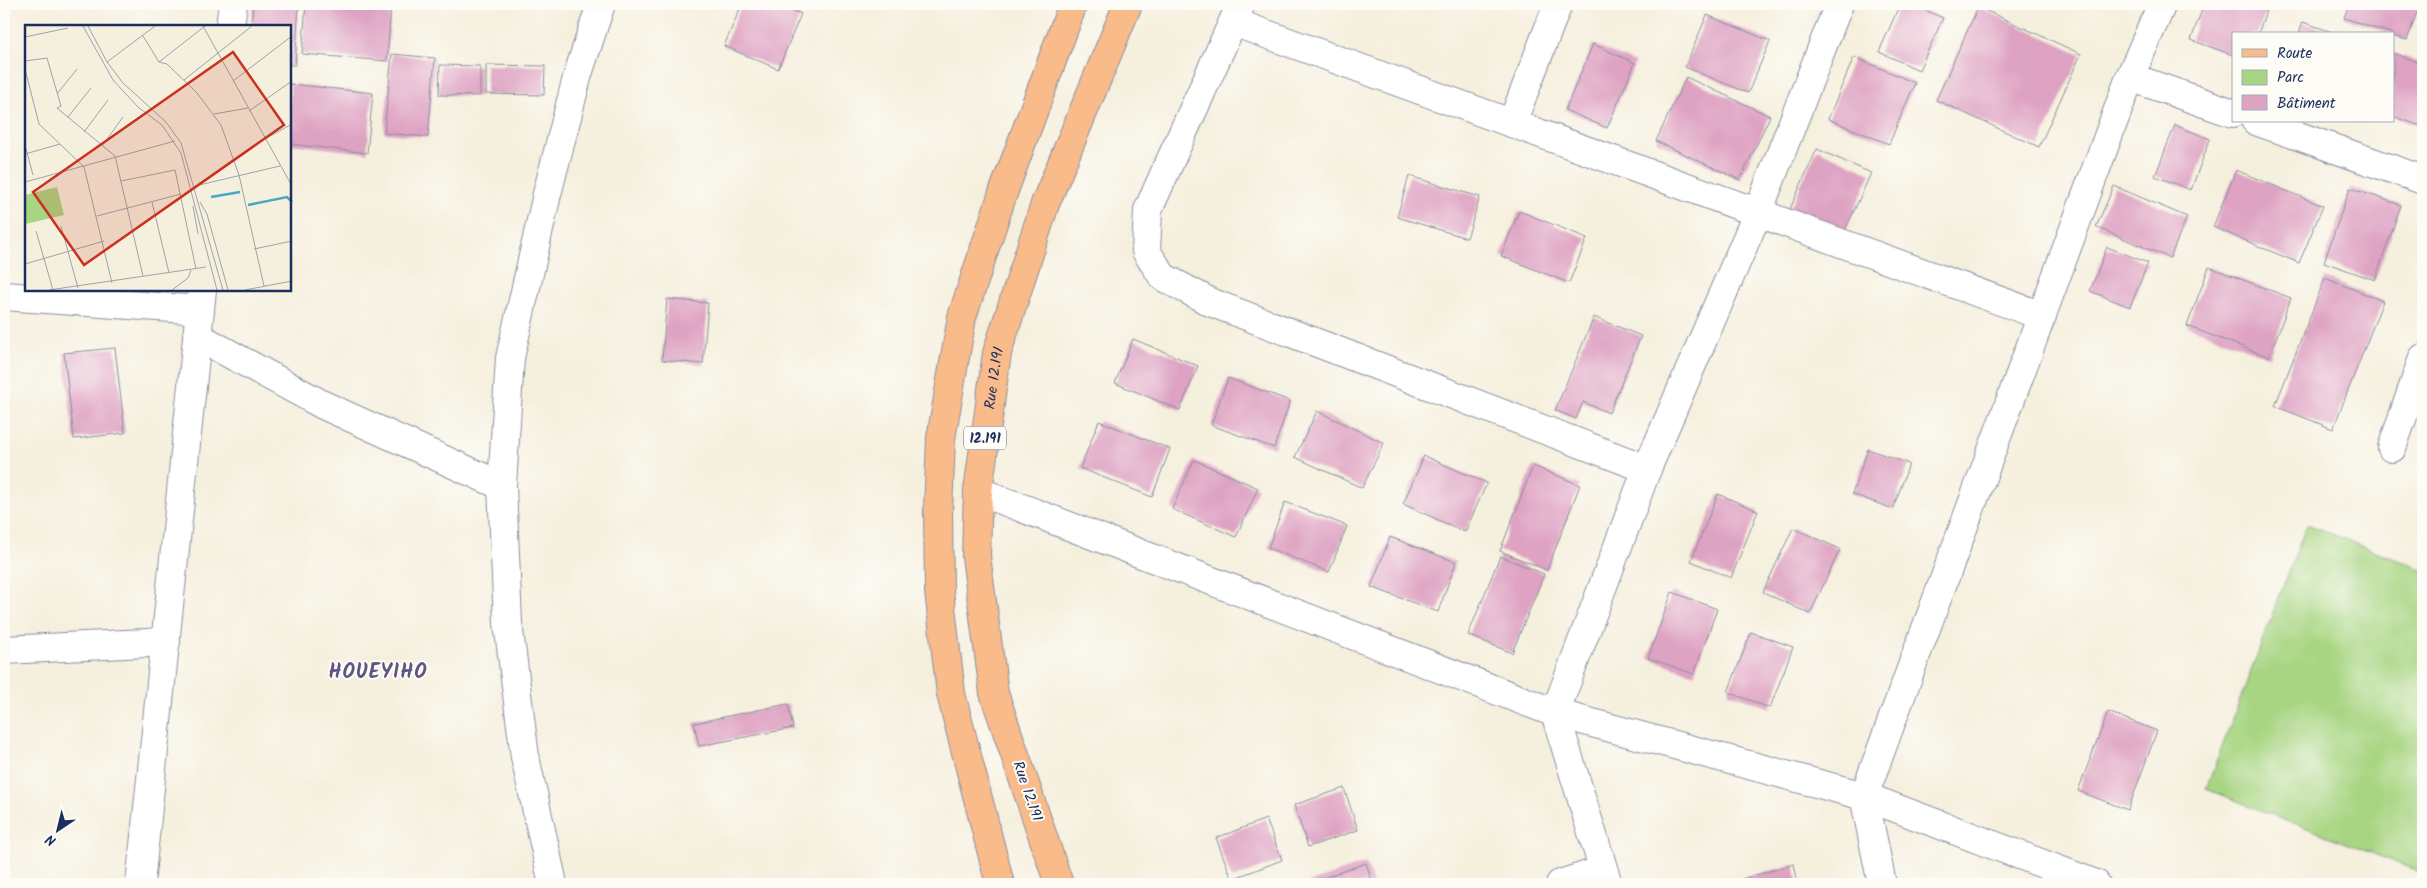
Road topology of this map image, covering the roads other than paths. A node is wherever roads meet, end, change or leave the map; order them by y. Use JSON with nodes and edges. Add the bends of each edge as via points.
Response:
{"nodes":[{"id":1,"x":232,"y":4,"type":"edge"},
{"id":2,"x":601,"y":4,"type":"edge"},
{"id":3,"x":1128,"y":4,"type":"edge"},
{"id":4,"x":1558,"y":4,"type":"edge"},
{"id":5,"x":1839,"y":4,"type":"edge"},
{"id":6,"x":2162,"y":4,"type":"edge"},
{"id":7,"x":1068,"y":5,"type":"edge"},
{"id":8,"x":1237,"y":13,"type":"edge"},
{"id":9,"x":230,"y":25,"type":"edge"},
{"id":10,"x":2130,"y":77,"type":"junction"},
{"id":11,"x":2232,"y":113,"type":"edge"},
{"id":12,"x":2259,"y":122,"type":"edge"},
{"id":13,"x":1512,"y":124,"type":"junction"},
{"id":14,"x":2423,"y":180,"type":"edge"},
{"id":15,"x":1758,"y":212,"type":"junction"},
{"id":16,"x":4,"y":296,"type":"edge"},
{"id":17,"x":200,"y":312,"type":"edge"},
{"id":18,"x":2042,"y":316,"type":"junction"},
{"id":19,"x":2423,"y":358,"type":"edge"},
{"id":20,"x":2392,"y":448,"type":"dead end"},
{"id":21,"x":1647,"y":469,"type":"junction"},
{"id":22,"x":502,"y":486,"type":"junction"},
{"id":23,"x":978,"y":491,"type":"junction"},
{"id":24,"x":166,"y":642,"type":"junction"},
{"id":25,"x":4,"y":650,"type":"edge"},
{"id":26,"x":1555,"y":713,"type":"junction"},
{"id":27,"x":1864,"y":796,"type":"junction"},
{"id":28,"x":1605,"y":877,"type":"edge"},
{"id":29,"x":140,"y":884,"type":"edge"},
{"id":30,"x":553,"y":884,"type":"edge"},
{"id":31,"x":1000,"y":884,"type":"edge"},
{"id":32,"x":1059,"y":884,"type":"edge"},
{"id":33,"x":1560,"y":884,"type":"edge"},
{"id":34,"x":1882,"y":884,"type":"edge"},
{"id":35,"x":2096,"y":884,"type":"edge"}],
"edges":[{"from":1,"to":9,"type":"street"},
{"from":2,"to":22,"type":"street","via":[[578,74],[547,194],[510,358]]},
{"from":3,"to":23,"type":"main road","name":"Rue 12.191","number":"12.191","via":[[1046,204],[997,354]]},
{"from":4,"to":13,"type":"street"},
{"from":5,"to":15,"type":"street"},
{"from":6,"to":10,"type":"street"},
{"from":7,"to":31,"type":"main road","via":[[962,317],[941,438],[939,592],[951,694]]},
{"from":8,"to":13,"type":"street"},
{"from":8,"to":21,"type":"street","via":[[1148,210],[1146,251],[1163,277],[1210,302]]},
{"from":10,"to":11,"type":"street"},
{"from":10,"to":18,"type":"street"},
{"from":12,"to":14,"type":"street"},
{"from":13,"to":15,"type":"street"},
{"from":15,"to":18,"type":"street"},
{"from":15,"to":21,"type":"street"},
{"from":16,"to":17,"type":"street"},
{"from":17,"to":22,"type":"street","via":[[323,405]]},
{"from":17,"to":24,"type":"street"},
{"from":18,"to":27,"type":"street"},
{"from":19,"to":20,"type":"street"},
{"from":21,"to":26,"type":"street"},
{"from":22,"to":30,"type":"street","via":[[508,623],[524,748]]},
{"from":23,"to":26,"type":"street"},
{"from":23,"to":32,"type":"main road","name":"Rue 12.191","number":"12.191","via":[[976,556],[994,693]]},
{"from":24,"to":25,"type":"street"},
{"from":24,"to":29,"type":"street"},
{"from":26,"to":27,"type":"street"},
{"from":26,"to":28,"type":"street"},
{"from":27,"to":34,"type":"street"},
{"from":27,"to":35,"type":"street"},
{"from":28,"to":33,"type":"street"}]}
